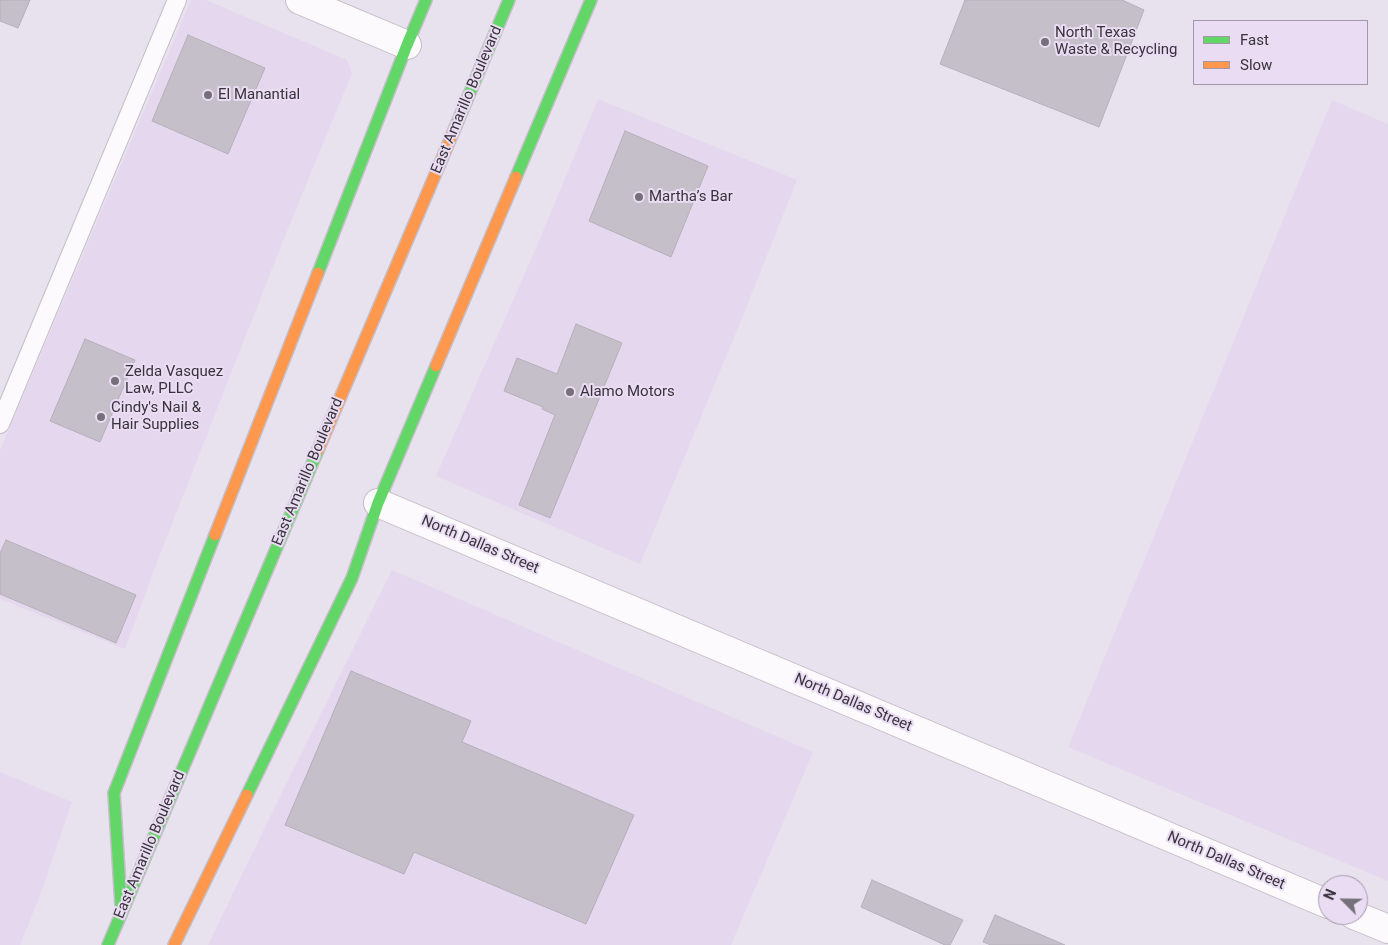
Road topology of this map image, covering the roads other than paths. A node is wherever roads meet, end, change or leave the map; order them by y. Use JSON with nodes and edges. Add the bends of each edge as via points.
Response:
{"nodes":[{"id":1,"x":177,"y":0,"type":"edge"},
{"id":2,"x":300,"y":0,"type":"edge"},
{"id":3,"x":426,"y":0,"type":"edge"},
{"id":4,"x":509,"y":0,"type":"edge"},
{"id":5,"x":591,"y":0,"type":"edge"},
{"id":6,"x":407,"y":45,"type":"junction"},
{"id":7,"x":0,"y":424,"type":"edge"},
{"id":8,"x":378,"y":503,"type":"junction"},
{"id":9,"x":1318,"y":900,"type":"edge"},
{"id":10,"x":121,"y":912,"type":"junction"},
{"id":11,"x":1368,"y":921,"type":"edge"},
{"id":12,"x":1388,"y":929,"type":"edge"},
{"id":13,"x":108,"y":945,"type":"edge"},
{"id":14,"x":174,"y":945,"type":"edge"}],
"edges":[{"from":1,"to":7,"type":"lane"},
{"from":2,"to":6,"type":"street"},
{"from":3,"to":6,"type":"highway"},
{"from":4,"to":10,"type":"highway","name":"East Amarillo Boulevard"},
{"from":5,"to":8,"type":"highway"},
{"from":6,"to":10,"type":"highway","via":[[114,793]]},
{"from":8,"to":9,"type":"street","name":"North Dallas Street"},
{"from":8,"to":14,"type":"highway","via":[[352,578]]},
{"from":10,"to":13,"type":"highway","name":"East Amarillo Boulevard"},
{"from":11,"to":12,"type":"street"}]}
